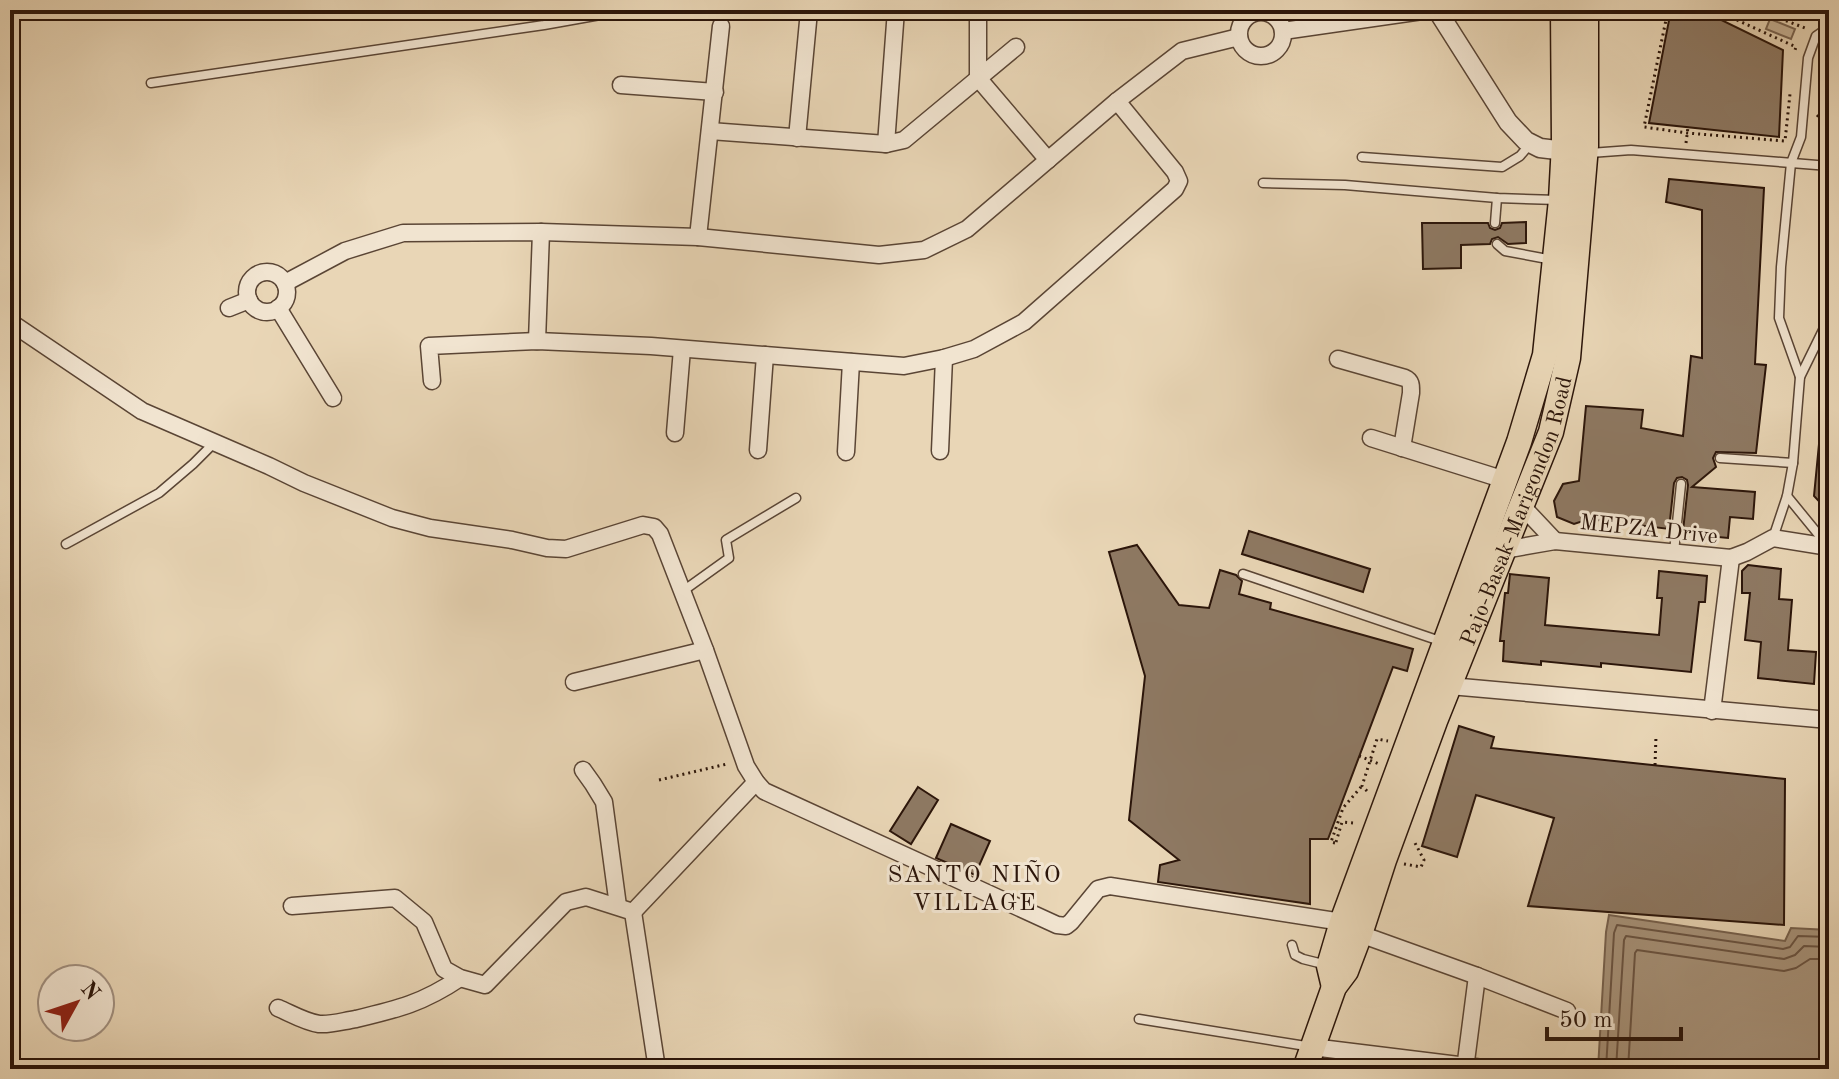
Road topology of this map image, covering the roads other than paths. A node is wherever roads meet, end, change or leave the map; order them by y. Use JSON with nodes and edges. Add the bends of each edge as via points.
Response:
{"nodes":[{"id":1,"x":628,"y":10,"type":"edge"},
{"id":2,"x":896,"y":10,"type":"edge"},
{"id":3,"x":978,"y":10,"type":"edge"},
{"id":4,"x":1378,"y":10,"type":"edge"},
{"id":5,"x":1429,"y":10,"type":"edge"},
{"id":6,"x":1437,"y":10,"type":"edge"},
{"id":7,"x":1563,"y":10,"type":"edge"},
{"id":8,"x":1586,"y":10,"type":"edge"},
{"id":9,"x":809,"y":11,"type":"edge"},
{"id":10,"x":1345,"y":23,"type":"junction"},
{"id":11,"x":721,"y":26,"type":"dead end"},
{"id":12,"x":1826,"y":28,"type":"edge"},
{"id":13,"x":1283,"y":31,"type":"junction"},
{"id":14,"x":1239,"y":37,"type":"junction"},
{"id":15,"x":1016,"y":47,"type":"dead end"},
{"id":16,"x":978,"y":78,"type":"junction"},
{"id":17,"x":151,"y":83,"type":"dead end"},
{"id":18,"x":621,"y":85,"type":"dead end"},
{"id":19,"x":715,"y":92,"type":"junction"},
{"id":20,"x":1117,"y":101,"type":"junction"},
{"id":21,"x":710,"y":131,"type":"junction"},
{"id":22,"x":797,"y":138,"type":"junction"},
{"id":23,"x":1531,"y":143,"type":"junction"},
{"id":24,"x":886,"y":144,"type":"junction"},
{"id":25,"x":1574,"y":152,"type":"junction"},
{"id":26,"x":1362,"y":157,"type":"dead end"},
{"id":27,"x":1048,"y":160,"type":"junction"},
{"id":28,"x":1791,"y":163,"type":"junction"},
{"id":29,"x":1829,"y":166,"type":"edge"},
{"id":30,"x":1263,"y":183,"type":"dead end"},
{"id":31,"x":1497,"y":198,"type":"junction"},
{"id":32,"x":1571,"y":201,"type":"junction"},
{"id":33,"x":1495,"y":223,"type":"dead end"},
{"id":34,"x":541,"y":232,"type":"junction"},
{"id":35,"x":698,"y":237,"type":"junction"},
{"id":36,"x":1497,"y":244,"type":"dead end"},
{"id":37,"x":1556,"y":260,"type":"junction"},
{"id":38,"x":285,"y":283,"type":"junction"},
{"id":39,"x":1829,"y":297,"type":"edge"},
{"id":40,"x":249,"y":300,"type":"junction"},
{"id":41,"x":229,"y":308,"type":"dead end"},
{"id":42,"x":278,"y":308,"type":"junction"},
{"id":43,"x":10,"y":322,"type":"edge"},
{"id":44,"x":537,"y":341,"type":"junction"},
{"id":45,"x":682,"y":349,"type":"junction"},
{"id":46,"x":765,"y":355,"type":"junction"},
{"id":47,"x":944,"y":358,"type":"junction"},
{"id":48,"x":1338,"y":359,"type":"dead end"},
{"id":49,"x":851,"y":362,"type":"junction"},
{"id":50,"x":1800,"y":377,"type":"junction"},
{"id":51,"x":432,"y":381,"type":"dead end"},
{"id":52,"x":333,"y":398,"type":"dead end"},
{"id":53,"x":675,"y":433,"type":"dead end"},
{"id":54,"x":1371,"y":438,"type":"dead end"},
{"id":55,"x":214,"y":442,"type":"junction"},
{"id":56,"x":1402,"y":448,"type":"junction"},
{"id":57,"x":758,"y":450,"type":"dead end"},
{"id":58,"x":940,"y":451,"type":"dead end"},
{"id":59,"x":846,"y":452,"type":"dead end"},
{"id":60,"x":1720,"y":458,"type":"dead end"},
{"id":61,"x":1793,"y":463,"type":"junction"},
{"id":62,"x":1505,"y":480,"type":"junction"},
{"id":63,"x":1681,"y":484,"type":"dead end"},
{"id":64,"x":1787,"y":496,"type":"junction"},
{"id":65,"x":796,"y":498,"type":"dead end"},
{"id":66,"x":1522,"y":506,"type":"junction"},
{"id":67,"x":1773,"y":538,"type":"junction"},
{"id":68,"x":1555,"y":541,"type":"junction"},
{"id":69,"x":66,"y":544,"type":"dead end"},
{"id":70,"x":1829,"y":549,"type":"edge"},
{"id":71,"x":1504,"y":550,"type":"junction"},
{"id":72,"x":1674,"y":552,"type":"junction"},
{"id":73,"x":1731,"y":558,"type":"junction"},
{"id":74,"x":1243,"y":574,"type":"dead end"},
{"id":75,"x":682,"y":591,"type":"junction"},
{"id":76,"x":1446,"y":643,"type":"junction"},
{"id":77,"x":705,"y":650,"type":"junction"},
{"id":78,"x":1829,"y":658,"type":"edge"},
{"id":79,"x":574,"y":682,"type":"dead end"},
{"id":80,"x":1450,"y":686,"type":"junction"},
{"id":81,"x":1712,"y":711,"type":"junction"},
{"id":82,"x":1829,"y":720,"type":"edge"},
{"id":83,"x":583,"y":770,"type":"dead end"},
{"id":84,"x":756,"y":782,"type":"junction"},
{"id":85,"x":292,"y":906,"type":"dead end"},
{"id":86,"x":626,"y":909,"type":"junction"},
{"id":87,"x":1351,"y":928,"type":"junction"},
{"id":88,"x":1292,"y":945,"type":"dead end"},
{"id":89,"x":1332,"y":976,"type":"junction"},
{"id":90,"x":1477,"y":976,"type":"junction"},
{"id":91,"x":460,"y":978,"type":"junction"},
{"id":92,"x":278,"y":1008,"type":"dead end"},
{"id":93,"x":1567,"y":1011,"type":"dead end"},
{"id":94,"x":1139,"y":1019,"type":"dead end"},
{"id":95,"x":1309,"y":1058,"type":"edge"},
{"id":96,"x":1465,"y":1067,"type":"edge"},
{"id":97,"x":657,"y":1069,"type":"edge"},
{"id":98,"x":1491,"y":1069,"type":"edge"}],
"edges":[{"from":1,"to":17,"type":"lane"},
{"from":2,"to":24,"type":"street"},
{"from":3,"to":16,"type":"street"},
{"from":4,"to":10,"type":"street"},
{"from":5,"to":10,"type":"street"},
{"from":6,"to":23,"type":"street","via":[[1508,122]]},
{"from":7,"to":25,"type":"main road","name":"Pajo-Basak-Marigondon Road"},
{"from":8,"to":25,"type":"main road","name":"Pajo-Basak-Marigondon Road"},
{"from":9,"to":22,"type":"street"},
{"from":10,"to":13,"type":"street"},
{"from":11,"to":19,"type":"street"},
{"from":12,"to":28,"type":"lane","via":[[1816,36],[1808,58],[1801,137]]},
{"from":13,"to":14,"type":"street","via":[[1272,14],[1258,12],[1241,23]]},
{"from":13,"to":14,"type":"street","via":[[1280,46],[1268,56],[1246,51]]},
{"from":14,"to":20,"type":"street","via":[[1182,51]]},
{"from":15,"to":16,"type":"street"},
{"from":16,"to":24,"type":"street","via":[[904,140]]},
{"from":16,"to":27,"type":"street"},
{"from":18,"to":19,"type":"street"},
{"from":19,"to":21,"type":"street"},
{"from":20,"to":27,"type":"street"},
{"from":20,"to":47,"type":"street","via":[[1175,172],[1175,189],[1024,322],[974,349]]},
{"from":21,"to":22,"type":"street"},
{"from":21,"to":35,"type":"street"},
{"from":22,"to":24,"type":"street"},
{"from":23,"to":25,"type":"street"},
{"from":23,"to":26,"type":"lane","via":[[1502,167]]},
{"from":25,"to":28,"type":"lane","via":[[1631,150]]},
{"from":25,"to":32,"type":"main road","name":"Pajo-Basak-Marigondon Road"},
{"from":27,"to":35,"type":"street","via":[[967,229],[924,250],[879,255]]},
{"from":28,"to":29,"type":"lane"},
{"from":28,"to":50,"type":"lane","via":[[1779,318]]},
{"from":30,"to":31,"type":"lane"},
{"from":31,"to":32,"type":"lane"},
{"from":31,"to":33,"type":"lane"},
{"from":32,"to":37,"type":"main road","name":"Pajo-Basak-Marigondon Road"},
{"from":32,"to":66,"type":"main road","name":"Pajo-Basak-Marigondon Road","via":[[1568,358],[1551,432]]},
{"from":34,"to":35,"type":"street"},
{"from":34,"to":38,"type":"street","via":[[403,233],[345,251]]},
{"from":34,"to":44,"type":"street"},
{"from":36,"to":37,"type":"lane","via":[[1505,251]]},
{"from":37,"to":62,"type":"main road","name":"Pajo-Basak-Marigondon Road","via":[[1545,355]]},
{"from":38,"to":40,"type":"street","via":[[262,272],[251,280]]},
{"from":38,"to":42,"type":"street","via":[[285,300]]},
{"from":39,"to":50,"type":"lane","via":[[1826,324]]},
{"from":40,"to":41,"type":"street"},
{"from":40,"to":42,"type":"street","via":[[265,311]]},
{"from":42,"to":52,"type":"street"},
{"from":43,"to":55,"type":"street","via":[[142,411]]},
{"from":44,"to":45,"type":"street"},
{"from":44,"to":51,"type":"street","via":[[429,346]]},
{"from":45,"to":46,"type":"street"},
{"from":45,"to":53,"type":"street"},
{"from":46,"to":49,"type":"street"},
{"from":46,"to":57,"type":"street"},
{"from":47,"to":49,"type":"street","via":[[904,366]]},
{"from":47,"to":58,"type":"street"},
{"from":48,"to":56,"type":"street","via":[[1410,381]]},
{"from":49,"to":59,"type":"street"},
{"from":50,"to":61,"type":"lane"},
{"from":54,"to":56,"type":"street"},
{"from":55,"to":69,"type":"lane","via":[[159,493]]},
{"from":55,"to":75,"type":"street","via":[[364,508],[430,528],[566,549],[643,525],[654,527]]},
{"from":56,"to":62,"type":"street"},
{"from":60,"to":61,"type":"lane"},
{"from":61,"to":64,"type":"lane"},
{"from":62,"to":76,"type":"main road","name":"Pajo-Basak-Marigondon Road"},
{"from":63,"to":72,"type":"lane"},
{"from":64,"to":67,"type":"lane"},
{"from":64,"to":70,"type":"lane"},
{"from":65,"to":75,"type":"lane","via":[[726,540],[729,558]]},
{"from":66,"to":68,"type":"street","name":"MEPZA Drive"},
{"from":66,"to":71,"type":"main road","name":"Pajo-Basak-Marigondon Road"},
{"from":67,"to":70,"type":"street"},
{"from":67,"to":73,"type":"street","name":"MEPZA Drive"},
{"from":68,"to":71,"type":"street","name":"MEPZA Drive"},
{"from":68,"to":72,"type":"street","name":"MEPZA Drive"},
{"from":70,"to":78,"type":"lane"},
{"from":71,"to":80,"type":"main road","name":"Pajo-Basak-Marigondon Road"},
{"from":72,"to":73,"type":"street","name":"MEPZA Drive"},
{"from":73,"to":81,"type":"street"},
{"from":74,"to":76,"type":"lane"},
{"from":75,"to":77,"type":"street"},
{"from":76,"to":87,"type":"main road","name":"Pajo-Basak-Marigondon Road","via":[[1384,805]]},
{"from":77,"to":79,"type":"street"},
{"from":77,"to":84,"type":"street"},
{"from":80,"to":81,"type":"street"},
{"from":80,"to":87,"type":"main road","name":"Pajo-Basak-Marigondon Road"},
{"from":81,"to":82,"type":"street"},
{"from":83,"to":86,"type":"street","via":[[604,802]]},
{"from":84,"to":86,"type":"street"},
{"from":84,"to":87,"type":"street","via":[[764,791],[1057,925],[1066,926],[1098,889],[1110,886]]},
{"from":85,"to":91,"type":"street","via":[[395,898],[424,922],[444,969]]},
{"from":86,"to":91,"type":"street","via":[[586,897],[566,902],[485,985]]},
{"from":86,"to":97,"type":"street"},
{"from":87,"to":89,"type":"main road","name":"Pajo-Basak-Marigondon Road","via":[[1346,971]]},
{"from":87,"to":90,"type":"street"},
{"from":88,"to":89,"type":"lane","via":[[1295,955]]},
{"from":89,"to":95,"type":"main road","name":"Pajo-Basak-Marigondon Road"},
{"from":90,"to":93,"type":"street"},
{"from":90,"to":96,"type":"street"},
{"from":91,"to":92,"type":"street","via":[[419,1002],[331,1024]]},
{"from":94,"to":95,"type":"lane"},
{"from":95,"to":96,"type":"street"},
{"from":96,"to":98,"type":"street"}]}
